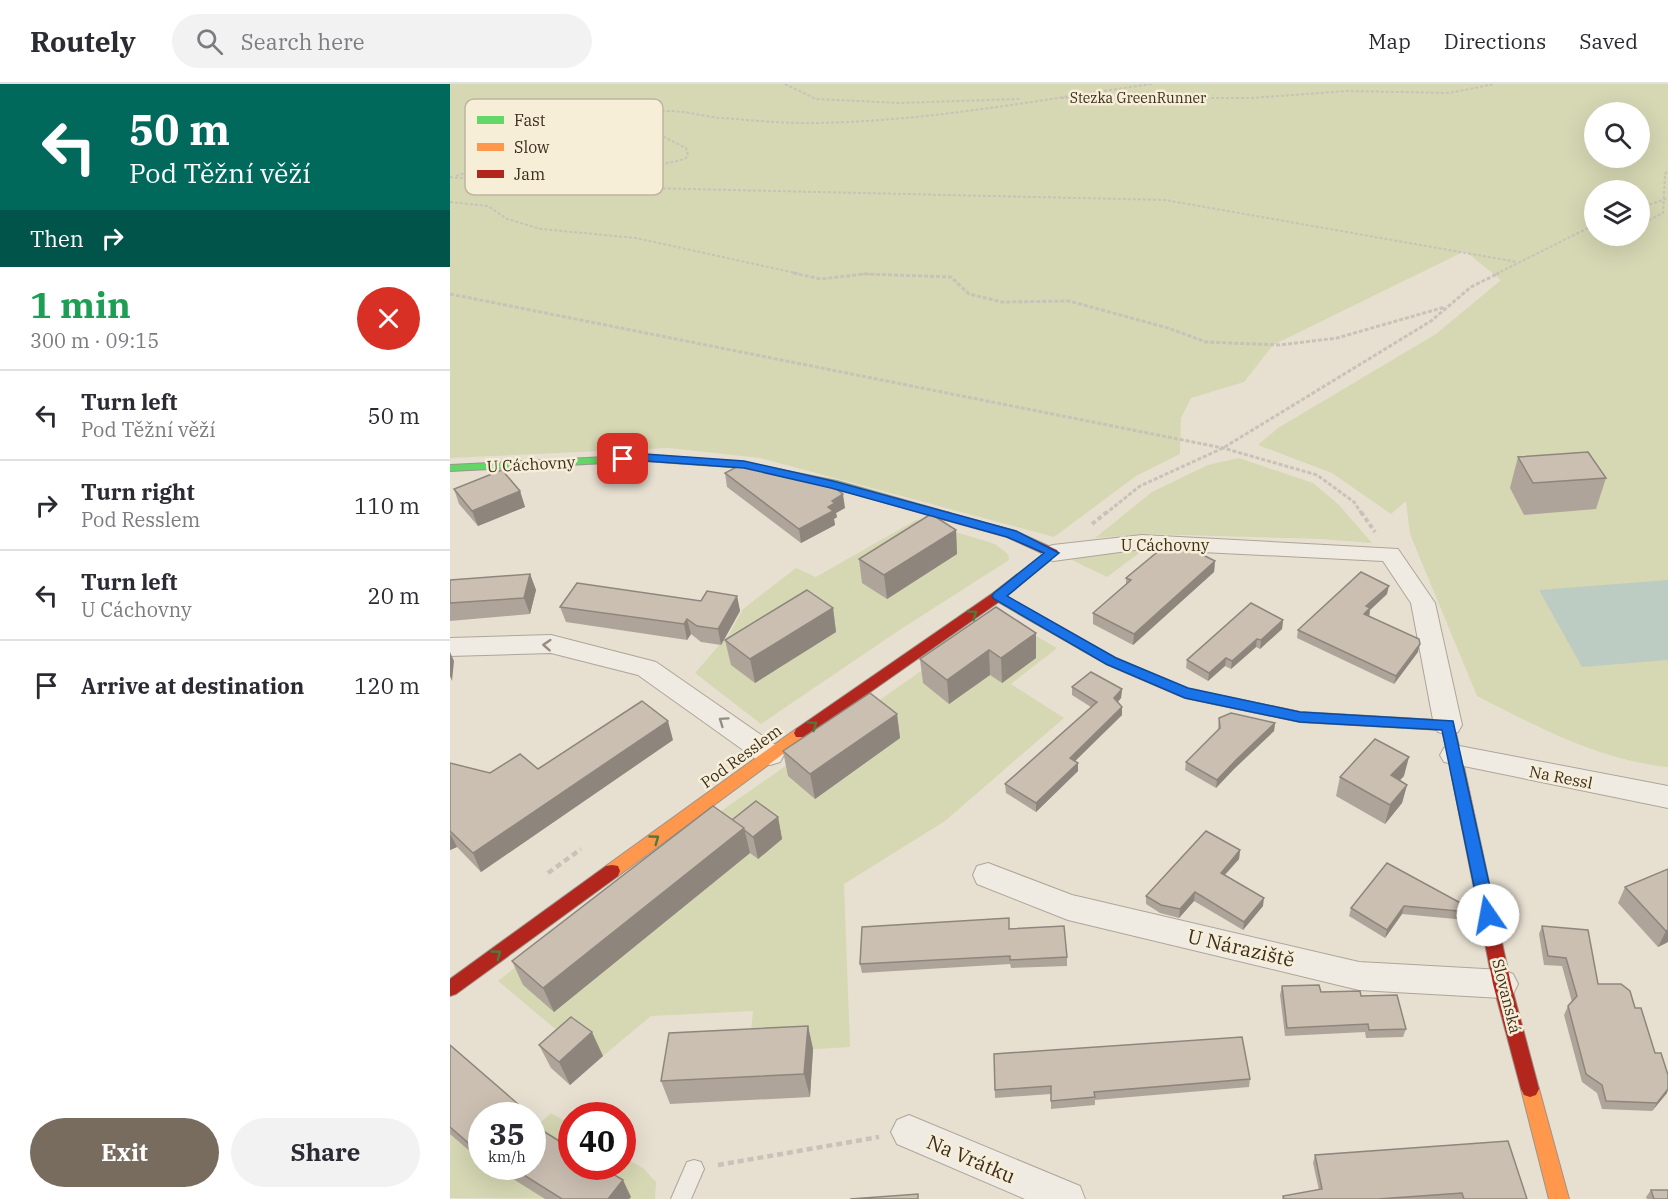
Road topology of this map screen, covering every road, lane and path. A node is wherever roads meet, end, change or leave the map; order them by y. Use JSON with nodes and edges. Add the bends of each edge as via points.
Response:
{"nodes":[{"id":1,"x":785,"y":84,"type":"edge"},
{"id":2,"x":1152,"y":84,"type":"edge"},
{"id":3,"x":1494,"y":84,"type":"edge"},
{"id":4,"x":1041,"y":98,"type":"junction"},
{"id":5,"x":663,"y":111,"type":"edge"},
{"id":6,"x":663,"y":136,"type":"edge"},
{"id":7,"x":663,"y":165,"type":"edge"},
{"id":8,"x":1668,"y":171,"type":"edge"},
{"id":9,"x":663,"y":188,"type":"edge"},
{"id":10,"x":1668,"y":198,"type":"edge"},
{"id":11,"x":1664,"y":201,"type":"junction"},
{"id":12,"x":450,"y":202,"type":"edge"},
{"id":13,"x":1650,"y":204,"type":"edge"},
{"id":14,"x":1650,"y":220,"type":"edge"},
{"id":15,"x":1584,"y":231,"type":"edge"},
{"id":16,"x":1519,"y":262,"type":"junction"},
{"id":17,"x":450,"y":294,"type":"edge"},
{"id":18,"x":1445,"y":307,"type":"junction"},
{"id":19,"x":1223,"y":448,"type":"junction"},
{"id":20,"x":450,"y":468,"type":"edge"},
{"id":21,"x":1099,"y":520,"type":"dead end"},
{"id":22,"x":1053,"y":553,"type":"junction"},
{"id":23,"x":1390,"y":554,"type":"junction"},
{"id":24,"x":998,"y":596,"type":"junction"},
{"id":25,"x":450,"y":647,"type":"edge"},
{"id":26,"x":1448,"y":725,"type":"junction"},
{"id":27,"x":770,"y":755,"type":"junction"},
{"id":28,"x":1454,"y":755,"type":"junction"},
{"id":29,"x":1668,"y":797,"type":"edge"},
{"id":30,"x":988,"y":875,"type":"dead end"},
{"id":31,"x":1502,"y":984,"type":"junction"},
{"id":32,"x":450,"y":989,"type":"edge"},
{"id":33,"x":909,"y":1132,"type":"joint"},
{"id":34,"x":694,"y":1169,"type":"joint"},
{"id":35,"x":681,"y":1199,"type":"edge"},
{"id":36,"x":1066,"y":1199,"type":"edge"},
{"id":37,"x":1559,"y":1199,"type":"edge"}],
"edges":[{"from":1,"to":4,"type":"path","name":"Stezka GreenRunner","via":[[816,99],[899,103]]},
{"from":2,"to":4,"type":"path"},
{"from":3,"to":4,"type":"path","name":"Stezka GreenRunner","via":[[1449,93],[1347,91],[1252,98]]},
{"from":4,"to":5,"type":"path","via":[[904,119],[803,123]]},
{"from":6,"to":7,"type":"path","via":[[686,148],[688,155]]},
{"from":8,"to":11,"type":"path"},
{"from":9,"to":16,"type":"path","via":[[1165,200]]},
{"from":10,"to":11,"type":"path"},
{"from":11,"to":13,"type":"path"},
{"from":11,"to":14,"type":"path","via":[[1663,213]]},
{"from":12,"to":18,"type":"path","via":[[488,206],[507,219],[541,229],[636,238],[821,279],[865,274],[951,277],[969,294],[1002,302],[1069,301],[1206,342],[1280,345],[1337,338]]},
{"from":15,"to":16,"type":"path"},
{"from":16,"to":18,"type":"path","via":[[1471,286]]},
{"from":17,"to":19,"type":"path"},
{"from":18,"to":19,"type":"path","via":[[1431,321]]},
{"from":19,"to":21,"type":"path","via":[[1140,486]]},
{"from":19,"to":23,"type":"path","via":[[1317,475],[1354,502]]},
{"from":20,"to":22,"type":"street","name":"U Cáchovny","via":[[645,458],[744,465],[833,484],[1011,534]]},
{"from":22,"to":23,"type":"street","name":"U Cáchovny","via":[[1142,542]]},
{"from":22,"to":24,"type":"street","name":"Pod Resslem"},
{"from":23,"to":26,"type":"street","name":"Slovanská","via":[[1423,603]]},
{"from":24,"to":26,"type":"street","via":[[1111,661],[1185,693],[1300,717]]},
{"from":27,"to":24,"type":"street","name":"Pod Resslem","one_way":true},
{"from":27,"to":25,"type":"street","one_way":true,"via":[[647,668],[551,644]]},
{"from":26,"to":28,"type":"street","name":"Slovanská"},
{"from":32,"to":27,"type":"street","name":"Pod Resslem","one_way":true},
{"from":28,"to":29,"type":"street","name":"Na Ressl"},
{"from":28,"to":31,"type":"street","name":"Slovanská"},
{"from":30,"to":31,"type":"street","name":"U Náraziště","via":[[1068,907],[1359,976]]},
{"from":31,"to":37,"type":"street","name":"Slovanská"},
{"from":33,"to":34,"type":"path"},
{"from":33,"to":36,"type":"street","name":"Na Vrátku"},
{"from":34,"to":35,"type":"lane"}]}
